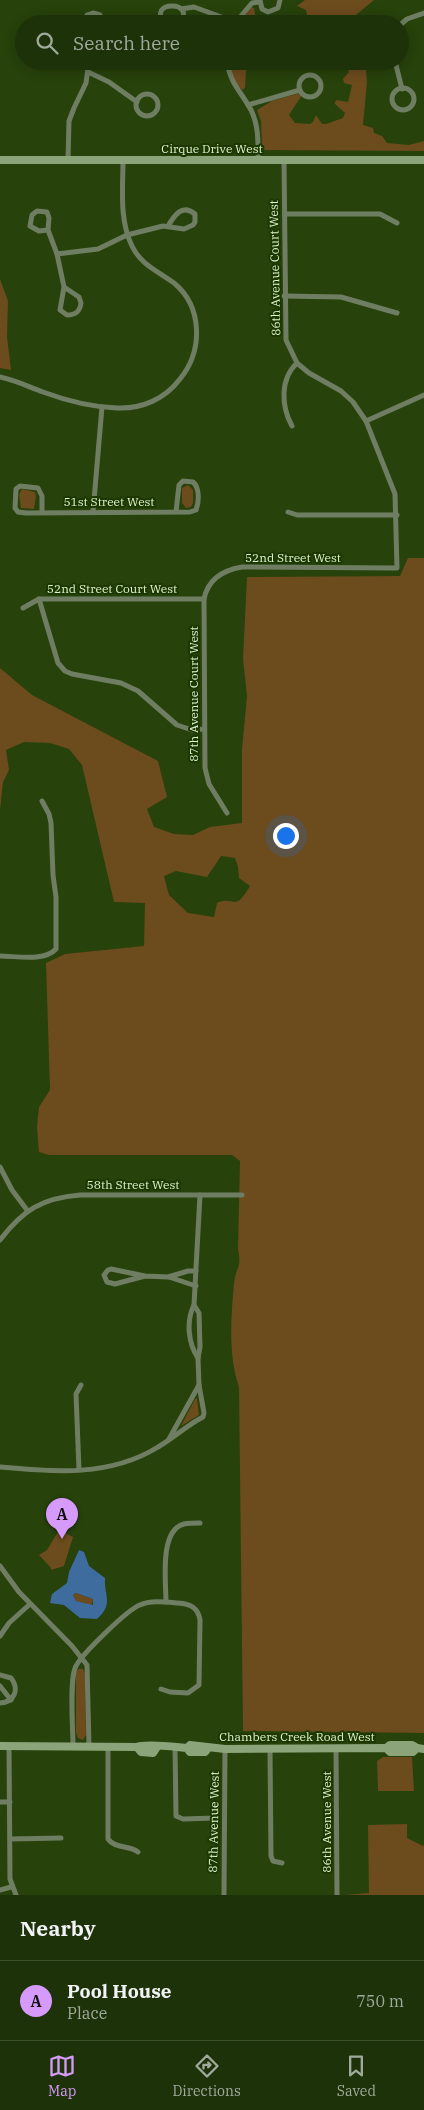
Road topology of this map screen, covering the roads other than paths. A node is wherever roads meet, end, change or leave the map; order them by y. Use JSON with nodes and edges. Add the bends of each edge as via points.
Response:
{"nodes":[{"id":1,"x":280,"y":0,"type":"edge"},
{"id":2,"x":259,"y":1,"type":"edge"},
{"id":3,"x":181,"y":9,"type":"junction"},
{"id":4,"x":424,"y":13,"type":"edge"},
{"id":5,"x":161,"y":15,"type":"edge"},
{"id":6,"x":183,"y":15,"type":"edge"},
{"id":7,"x":216,"y":15,"type":"edge"},
{"id":8,"x":242,"y":15,"type":"edge"},
{"id":9,"x":409,"y":18,"type":"edge"},
{"id":10,"x":229,"y":70,"type":"edge"},
{"id":11,"x":397,"y":70,"type":"edge"},
{"id":12,"x":88,"y":72,"type":"joint"},
{"id":13,"x":402,"y":89,"type":"junction"},
{"id":14,"x":300,"y":90,"type":"junction"},
{"id":15,"x":137,"y":102,"type":"junction"},
{"id":16,"x":248,"y":105,"type":"junction"},
{"id":17,"x":0,"y":160,"type":"edge"},
{"id":18,"x":68,"y":160,"type":"junction"},
{"id":19,"x":123,"y":160,"type":"junction"},
{"id":20,"x":258,"y":160,"type":"junction"},
{"id":21,"x":284,"y":160,"type":"junction"},
{"id":22,"x":424,"y":160,"type":"edge"},
{"id":23,"x":285,"y":214,"type":"junction"},
{"id":24,"x":397,"y":222,"type":"dead end"},
{"id":25,"x":168,"y":226,"type":"junction"},
{"id":26,"x":48,"y":230,"type":"junction"},
{"id":27,"x":127,"y":235,"type":"junction"},
{"id":28,"x":57,"y":254,"type":"junction"},
{"id":29,"x":64,"y":287,"type":"junction"},
{"id":30,"x":284,"y":296,"type":"junction"},
{"id":31,"x":396,"y":313,"type":"dead end"},
{"id":32,"x":297,"y":363,"type":"junction"},
{"id":33,"x":0,"y":377,"type":"edge"},
{"id":34,"x":424,"y":395,"type":"edge"},
{"id":35,"x":102,"y":407,"type":"junction"},
{"id":36,"x":366,"y":421,"type":"junction"},
{"id":37,"x":292,"y":426,"type":"dead end"},
{"id":38,"x":93,"y":512,"type":"junction"},
{"id":39,"x":176,"y":512,"type":"junction"},
{"id":40,"x":288,"y":512,"type":"dead end"},
{"id":41,"x":42,"y":513,"type":"junction"},
{"id":42,"x":397,"y":515,"type":"junction"},
{"id":43,"x":40,"y":599,"type":"junction"},
{"id":44,"x":204,"y":599,"type":"junction"},
{"id":45,"x":23,"y":608,"type":"dead end"},
{"id":46,"x":204,"y":729,"type":"junction"},
{"id":47,"x":42,"y":802,"type":"dead end"},
{"id":48,"x":227,"y":813,"type":"dead end"},
{"id":49,"x":0,"y":956,"type":"edge"},
{"id":50,"x":0,"y":1167,"type":"edge"},
{"id":51,"x":200,"y":1195,"type":"junction"},
{"id":52,"x":242,"y":1195,"type":"dead end"},
{"id":53,"x":27,"y":1210,"type":"junction"},
{"id":54,"x":0,"y":1240,"type":"edge"},
{"id":55,"x":196,"y":1271,"type":"junction"},
{"id":56,"x":145,"y":1276,"type":"junction"},
{"id":57,"x":168,"y":1277,"type":"junction"},
{"id":58,"x":196,"y":1286,"type":"junction"},
{"id":59,"x":194,"y":1305,"type":"junction"},
{"id":60,"x":198,"y":1358,"type":"junction"},
{"id":61,"x":81,"y":1385,"type":"dead end"},
{"id":62,"x":199,"y":1385,"type":"junction"},
{"id":63,"x":168,"y":1440,"type":"junction"},
{"id":64,"x":0,"y":1467,"type":"edge"},
{"id":65,"x":79,"y":1470,"type":"junction"},
{"id":66,"x":200,"y":1523,"type":"dead end"},
{"id":67,"x":0,"y":1566,"type":"edge"},
{"id":68,"x":166,"y":1602,"type":"junction"},
{"id":69,"x":30,"y":1604,"type":"junction"},
{"id":70,"x":0,"y":1636,"type":"edge"},
{"id":71,"x":82,"y":1658,"type":"junction"},
{"id":72,"x":0,"y":1675,"type":"edge"},
{"id":73,"x":0,"y":1686,"type":"edge"},
{"id":74,"x":161,"y":1689,"type":"dead end"},
{"id":75,"x":11,"y":1700,"type":"junction"},
{"id":76,"x":0,"y":1703,"type":"edge"},
{"id":77,"x":0,"y":1746,"type":"edge"},
{"id":78,"x":9,"y":1746,"type":"junction"},
{"id":79,"x":73,"y":1746,"type":"junction"},
{"id":80,"x":89,"y":1746,"type":"junction"},
{"id":81,"x":108,"y":1746,"type":"junction"},
{"id":82,"x":175,"y":1747,"type":"junction"},
{"id":83,"x":336,"y":1748,"type":"junction"},
{"id":84,"x":420,"y":1748,"type":"edge"},
{"id":85,"x":225,"y":1749,"type":"junction"},
{"id":86,"x":270,"y":1749,"type":"junction"},
{"id":87,"x":0,"y":1802,"type":"edge"},
{"id":88,"x":10,"y":1802,"type":"junction"},
{"id":89,"x":214,"y":1818,"type":"dead end"},
{"id":90,"x":61,"y":1838,"type":"dead end"},
{"id":91,"x":10,"y":1839,"type":"junction"},
{"id":92,"x":138,"y":1852,"type":"dead end"},
{"id":93,"x":282,"y":1863,"type":"dead end"},
{"id":94,"x":11,"y":1886,"type":"junction"},
{"id":95,"x":0,"y":1890,"type":"edge"},
{"id":96,"x":16,"y":1895,"type":"edge"},
{"id":97,"x":224,"y":1895,"type":"edge"},
{"id":98,"x":337,"y":1895,"type":"edge"}],
"edges":[{"from":1,"to":2,"type":"street","via":[[278,8],[272,12],[265,11]]},
{"from":2,"to":8,"type":"street","via":[[252,3]]},
{"from":3,"to":5,"type":"street","via":[[175,5],[166,6]]},
{"from":3,"to":6,"type":"street"},
{"from":3,"to":7,"type":"street","via":[[194,6]]},
{"from":4,"to":9,"type":"street"},
{"from":10,"to":16,"type":"street","via":[[232,82]]},
{"from":11,"to":13,"type":"street"},
{"from":12,"to":15,"type":"street"},
{"from":12,"to":18,"type":"street","via":[[71,115]]},
{"from":13,"to":13,"type":"street","via":[[410,90],[414,96],[414,103],[406,110],[393,103],[395,93]]},
{"from":14,"to":14,"type":"street","via":[[300,83],[307,76],[317,77],[321,82],[319,93],[312,96],[305,96]]},
{"from":14,"to":16,"type":"street"},
{"from":15,"to":15,"type":"street","via":[[141,96],[151,95],[158,102],[158,109],[146,116],[139,112]]},
{"from":16,"to":20,"type":"street","via":[[257,128]]},
{"from":17,"to":18,"type":"street","name":"Cirque Drive West"},
{"from":18,"to":19,"type":"street","name":"Cirque Drive West"},
{"from":19,"to":20,"type":"street","name":"Cirque Drive West"},
{"from":19,"to":27,"type":"street","via":[[123,216]]},
{"from":20,"to":21,"type":"street","name":"Cirque Drive West"},
{"from":21,"to":22,"type":"street","name":"Cirque Drive West"},
{"from":21,"to":23,"type":"street","name":"86th Avenue Court West"},
{"from":23,"to":24,"type":"street","via":[[380,214]]},
{"from":23,"to":30,"type":"street","name":"86th Avenue Court West"},
{"from":25,"to":25,"type":"street","via":[[175,213],[183,210],[195,214],[195,222],[184,230]]},
{"from":25,"to":27,"type":"street"},
{"from":26,"to":26,"type":"street","via":[[39,231],[30,226],[32,215],[37,211],[47,212]]},
{"from":26,"to":28,"type":"street"},
{"from":27,"to":28,"type":"street","via":[[108,246]]},
{"from":27,"to":35,"type":"street","via":[[145,264],[186,296],[194,314],[196,342],[185,373],[162,396],[132,408]]},
{"from":28,"to":29,"type":"street"},
{"from":29,"to":29,"type":"street","via":[[60,310],[73,315],[78,312],[81,302]]},
{"from":30,"to":31,"type":"street","via":[[341,297]]},
{"from":30,"to":32,"type":"street","name":"86th Avenue Court West","via":[[285,334]]},
{"from":32,"to":36,"type":"street","via":[[341,391]]},
{"from":32,"to":37,"type":"street","via":[[286,380],[286,412]]},
{"from":33,"to":35,"type":"street","via":[[57,397]]},
{"from":34,"to":36,"type":"street"},
{"from":35,"to":38,"type":"street"},
{"from":36,"to":42,"type":"street","via":[[391,478]]},
{"from":38,"to":39,"type":"street","name":"51st Street West"},
{"from":38,"to":41,"type":"street","name":"51st Street West"},
{"from":39,"to":39,"type":"street","name":"51st Street West","via":[[179,485],[183,481],[193,482],[198,488],[196,510]]},
{"from":40,"to":42,"type":"street","via":[[296,515]]},
{"from":41,"to":41,"type":"street","name":"51st Street West","via":[[18,512],[15,508],[16,489],[20,486],[38,488],[42,496]]},
{"from":42,"to":44,"type":"street","name":"52nd Street West","via":[[397,568],[235,568],[212,581]]},
{"from":43,"to":44,"type":"street","name":"52nd Street Court West"},
{"from":43,"to":45,"type":"street","name":"52nd Street Court West"},
{"from":43,"to":46,"type":"street","via":[[58,663],[65,671],[121,682],[178,725],[192,730]]},
{"from":44,"to":46,"type":"street","name":"87th Avenue Court West"},
{"from":46,"to":48,"type":"street","name":"87th Avenue Court West","via":[[206,776]]},
{"from":47,"to":49,"type":"street","via":[[51,823],[56,949],[48,956]]},
{"from":50,"to":53,"type":"street"},
{"from":51,"to":52,"type":"street","name":"58th Street West"},
{"from":51,"to":53,"type":"street","name":"58th Street West","via":[[71,1196]]},
{"from":51,"to":55,"type":"street"},
{"from":53,"to":54,"type":"street"},
{"from":55,"to":57,"type":"street"},
{"from":55,"to":58,"type":"street"},
{"from":56,"to":56,"type":"street","via":[[117,1269],[108,1270],[104,1275],[107,1282],[115,1284]]},
{"from":56,"to":57,"type":"street"},
{"from":57,"to":58,"type":"street"},
{"from":58,"to":59,"type":"street"},
{"from":59,"to":60,"type":"street","via":[[199,1313]]},
{"from":59,"to":60,"type":"street","via":[[189,1315],[190,1338]]},
{"from":60,"to":62,"type":"street"},
{"from":61,"to":65,"type":"street","via":[[76,1394]]},
{"from":62,"to":63,"type":"street"},
{"from":62,"to":63,"type":"street","via":[[203,1417]]},
{"from":63,"to":65,"type":"street","via":[[124,1463]]},
{"from":64,"to":65,"type":"street"},
{"from":66,"to":68,"type":"street","via":[[183,1524],[168,1540]]},
{"from":67,"to":69,"type":"street"},
{"from":68,"to":71,"type":"street","via":[[136,1606]]},
{"from":68,"to":74,"type":"street","via":[[189,1604],[199,1615],[199,1681],[188,1693]]},
{"from":69,"to":70,"type":"street"},
{"from":69,"to":71,"type":"street"},
{"from":71,"to":79,"type":"street","via":[[73,1673]]},
{"from":71,"to":80,"type":"street","via":[[88,1669]]},
{"from":72,"to":75,"type":"street","via":[[14,1682],[16,1692]]},
{"from":73,"to":75,"type":"street"},
{"from":75,"to":76,"type":"street"},
{"from":77,"to":78,"type":"street","name":"Chambers Creek Road West"},
{"from":78,"to":79,"type":"street","name":"Chambers Creek Road West"},
{"from":78,"to":88,"type":"street"},
{"from":79,"to":80,"type":"street","name":"Chambers Creek Road West"},
{"from":80,"to":81,"type":"street","name":"Chambers Creek Road West"},
{"from":81,"to":82,"type":"street","name":"Chambers Creek Road West"},
{"from":81,"to":92,"type":"street","via":[[108,1839],[113,1844],[134,1848]]},
{"from":82,"to":85,"type":"street","name":"Chambers Creek Road West","via":[[206,1745],[208,1748]]},
{"from":82,"to":89,"type":"street","via":[[176,1816],[183,1819]]},
{"from":83,"to":84,"type":"street","name":"Chambers Creek Road West","via":[[412,1745]]},
{"from":83,"to":86,"type":"street","name":"Chambers Creek Road West"},
{"from":83,"to":98,"type":"street","name":"86th Avenue West"},
{"from":85,"to":86,"type":"street","name":"Chambers Creek Road West"},
{"from":85,"to":97,"type":"street","name":"87th Avenue West"},
{"from":86,"to":93,"type":"street","via":[[271,1856]]},
{"from":87,"to":88,"type":"street"},
{"from":88,"to":91,"type":"street"},
{"from":90,"to":91,"type":"street"},
{"from":91,"to":94,"type":"street"},
{"from":94,"to":95,"type":"street"},
{"from":94,"to":96,"type":"street"}]}
